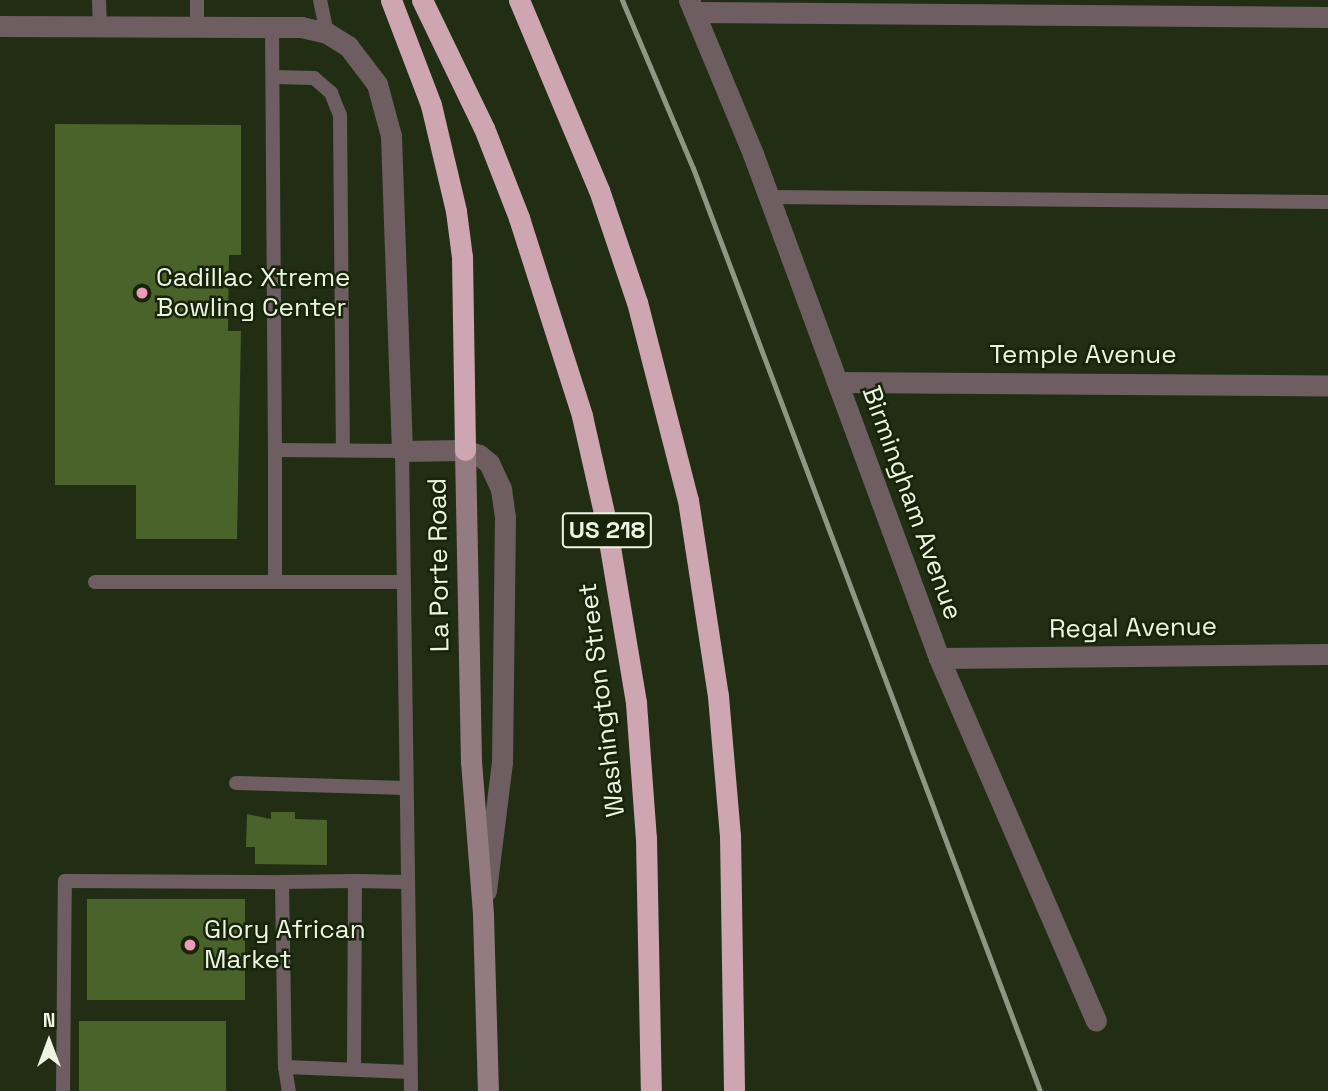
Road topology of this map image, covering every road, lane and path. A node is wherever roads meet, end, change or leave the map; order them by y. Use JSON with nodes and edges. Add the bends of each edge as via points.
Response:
{"nodes":[{"id":1,"x":99,"y":0,"type":"edge"},
{"id":2,"x":197,"y":0,"type":"edge"},
{"id":3,"x":320,"y":0,"type":"edge"},
{"id":4,"x":391,"y":0,"type":"edge"},
{"id":5,"x":422,"y":0,"type":"edge"},
{"id":6,"x":519,"y":0,"type":"edge"},
{"id":7,"x":692,"y":6,"type":"edge"},
{"id":8,"x":1328,"y":17,"type":"edge"},
{"id":9,"x":0,"y":26,"type":"edge"},
{"id":10,"x":100,"y":27,"type":"junction"},
{"id":11,"x":197,"y":27,"type":"junction"},
{"id":12,"x":272,"y":27,"type":"junction"},
{"id":13,"x":327,"y":33,"type":"junction"},
{"id":14,"x":273,"y":77,"type":"junction"},
{"id":15,"x":769,"y":197,"type":"junction"},
{"id":16,"x":1328,"y":201,"type":"edge"},
{"id":17,"x":837,"y":382,"type":"junction"},
{"id":18,"x":1328,"y":384,"type":"edge"},
{"id":19,"x":275,"y":450,"type":"junction"},
{"id":20,"x":343,"y":450,"type":"junction"},
{"id":21,"x":465,"y":450,"type":"junction"},
{"id":22,"x":401,"y":451,"type":"junction"},
{"id":23,"x":95,"y":582,"type":"dead end"},
{"id":24,"x":275,"y":582,"type":"junction"},
{"id":25,"x":402,"y":582,"type":"junction"},
{"id":26,"x":1328,"y":654,"type":"edge"},
{"id":27,"x":939,"y":658,"type":"junction"},
{"id":28,"x":236,"y":783,"type":"dead end"},
{"id":29,"x":407,"y":788,"type":"junction"},
{"id":30,"x":282,"y":881,"type":"junction"},
{"id":31,"x":355,"y":881,"type":"junction"},
{"id":32,"x":408,"y":882,"type":"junction"},
{"id":33,"x":483,"y":915,"type":"junction"},
{"id":34,"x":1096,"y":1020,"type":"dead end"},
{"id":35,"x":285,"y":1067,"type":"junction"},
{"id":36,"x":354,"y":1069,"type":"junction"},
{"id":37,"x":410,"y":1072,"type":"junction"},
{"id":38,"x":64,"y":1091,"type":"edge"},
{"id":39,"x":289,"y":1091,"type":"edge"},
{"id":40,"x":411,"y":1091,"type":"edge"},
{"id":41,"x":488,"y":1091,"type":"edge"},
{"id":42,"x":650,"y":1091,"type":"edge"},
{"id":43,"x":734,"y":1091,"type":"edge"}],
"edges":[{"from":1,"to":10,"type":"lane"},
{"from":2,"to":11,"type":"lane"},
{"from":3,"to":13,"type":"lane"},
{"from":4,"to":21,"type":"highway","via":[[431,105],[456,211],[462,257]]},
{"from":5,"to":42,"type":"highway","name":"Washington Street","number":"US 218","via":[[484,128],[519,218],[575,391],[605,517],[636,703],[646,838]]},
{"from":6,"to":43,"type":"highway","number":"US 218","via":[[594,178],[636,302],[688,500],[718,696],[730,835]]},
{"from":7,"to":8,"type":"street"},
{"from":7,"to":15,"type":"street","name":"Birmingham Avenue"},
{"from":9,"to":10,"type":"street"},
{"from":10,"to":11,"type":"street"},
{"from":11,"to":12,"type":"street"},
{"from":12,"to":13,"type":"street"},
{"from":12,"to":14,"type":"lane"},
{"from":13,"to":22,"type":"street","name":"La Porte Road","via":[[348,46],[365,65],[377,85],[391,136]]},
{"from":14,"to":19,"type":"lane"},
{"from":14,"to":20,"type":"lane","via":[[314,78],[331,93],[340,115]]},
{"from":15,"to":16,"type":"lane"},
{"from":15,"to":17,"type":"street","name":"Birmingham Avenue"},
{"from":17,"to":18,"type":"street","name":"Temple Avenue"},
{"from":17,"to":27,"type":"street","name":"Birmingham Avenue"},
{"from":19,"to":20,"type":"lane"},
{"from":19,"to":24,"type":"lane"},
{"from":20,"to":22,"type":"lane"},
{"from":21,"to":22,"type":"street","name":"La Porte Road"},
{"from":21,"to":33,"type":"street","name":"La Porte Road","via":[[471,761]]},
{"from":21,"to":33,"type":"street","via":[[479,455],[496,474],[505,517],[502,762]]},
{"from":22,"to":25,"type":"lane"},
{"from":23,"to":24,"type":"lane"},
{"from":24,"to":25,"type":"lane"},
{"from":25,"to":29,"type":"lane"},
{"from":26,"to":27,"type":"street","name":"Regal Avenue"},
{"from":27,"to":34,"type":"street","name":"Birmingham Avenue"},
{"from":28,"to":29,"type":"lane"},
{"from":29,"to":32,"type":"lane"},
{"from":30,"to":31,"type":"lane"},
{"from":30,"to":35,"type":"lane"},
{"from":30,"to":38,"type":"lane","via":[[65,881]]},
{"from":31,"to":32,"type":"lane"},
{"from":31,"to":36,"type":"lane"},
{"from":32,"to":37,"type":"lane"},
{"from":33,"to":41,"type":"street","name":"La Porte Road"},
{"from":35,"to":36,"type":"lane"},
{"from":35,"to":39,"type":"lane"},
{"from":36,"to":37,"type":"lane"},
{"from":37,"to":40,"type":"lane"}]}
